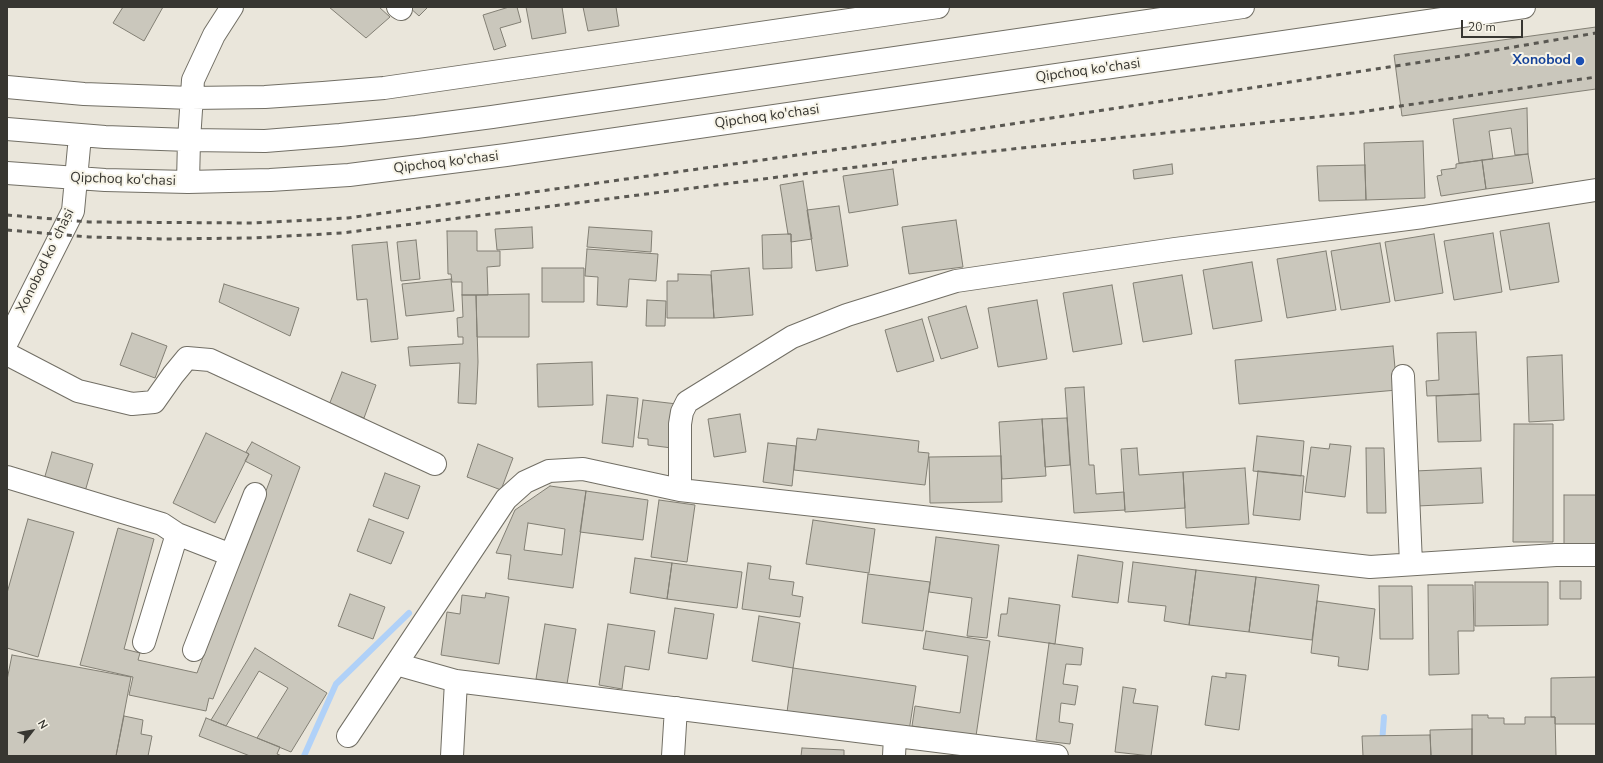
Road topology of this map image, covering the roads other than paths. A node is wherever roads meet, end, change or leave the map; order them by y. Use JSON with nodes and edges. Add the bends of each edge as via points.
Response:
{"nodes":[{"id":1,"x":232,"y":7,"type":"edge"},
{"id":2,"x":938,"y":7,"type":"edge"},
{"id":3,"x":1243,"y":7,"type":"edge"},
{"id":4,"x":1524,"y":7,"type":"edge"},
{"id":5,"x":7,"y":87,"type":"edge"},
{"id":6,"x":191,"y":98,"type":"junction"},
{"id":7,"x":7,"y":129,"type":"edge"},
{"id":8,"x":80,"y":136,"type":"junction"},
{"id":9,"x":189,"y":140,"type":"junction"},
{"id":10,"x":7,"y":173,"type":"edge"},
{"id":11,"x":76,"y":178,"type":"junction"},
{"id":12,"x":188,"y":182,"type":"junction"},
{"id":13,"x":1596,"y":190,"type":"edge"},
{"id":14,"x":7,"y":342,"type":"edge"},
{"id":15,"x":7,"y":354,"type":"edge"},
{"id":16,"x":1403,"y":376,"type":"dead end"},
{"id":17,"x":435,"y":464,"type":"dead end"},
{"id":18,"x":7,"y":477,"type":"edge"},
{"id":19,"x":680,"y":490,"type":"junction"},
{"id":20,"x":255,"y":494,"type":"dead end"},
{"id":21,"x":177,"y":534,"type":"junction"},
{"id":22,"x":231,"y":555,"type":"junction"},
{"id":23,"x":1596,"y":555,"type":"edge"},
{"id":24,"x":1411,"y":564,"type":"junction"},
{"id":25,"x":144,"y":642,"type":"dead end"},
{"id":26,"x":194,"y":650,"type":"dead end"},
{"id":27,"x":396,"y":664,"type":"junction"},
{"id":28,"x":456,"y":681,"type":"junction"},
{"id":29,"x":676,"y":708,"type":"junction"},
{"id":30,"x":348,"y":736,"type":"dead end"},
{"id":31,"x":895,"y":746,"type":"edge"},
{"id":32,"x":452,"y":756,"type":"edge"},
{"id":33,"x":673,"y":756,"type":"edge"},
{"id":34,"x":1057,"y":756,"type":"edge"}],
"edges":[{"from":1,"to":6,"type":"street","via":[[214,35],[193,80]]},
{"from":2,"to":6,"type":"street","via":[[384,88],[265,97]]},
{"from":3,"to":9,"type":"street","via":[[416,127],[265,141]]},
{"from":4,"to":12,"type":"street","name":"Qipchoq ko'chasi","via":[[437,164],[349,175]]},
{"from":5,"to":6,"type":"street","via":[[84,94]]},
{"from":6,"to":9,"type":"street"},
{"from":7,"to":8,"type":"street"},
{"from":8,"to":9,"type":"street"},
{"from":8,"to":11,"type":"street","name":"Xonobod koʻchasi"},
{"from":9,"to":12,"type":"street"},
{"from":10,"to":11,"type":"street","name":"Qipchoq ko'chasi"},
{"from":11,"to":12,"type":"street","name":"Qipchoq ko'chasi"},
{"from":11,"to":14,"type":"street","name":"Xonobod koʻchasi","via":[[73,211]]},
{"from":13,"to":19,"type":"street","via":[[1423,217],[1174,249],[956,281],[847,315],[792,337],[687,402],[680,424]]},
{"from":15,"to":17,"type":"street","via":[[78,391],[132,404],[154,402],[187,358],[210,360]]},
{"from":16,"to":24,"type":"street"},
{"from":18,"to":21,"type":"street","via":[[162,524]]},
{"from":19,"to":24,"type":"street","via":[[1370,567]]},
{"from":19,"to":27,"type":"street","via":[[583,468],[549,471],[526,482],[506,499]]},
{"from":20,"to":22,"type":"street"},
{"from":21,"to":22,"type":"street"},
{"from":21,"to":25,"type":"street"},
{"from":22,"to":26,"type":"street"},
{"from":23,"to":24,"type":"street"},
{"from":27,"to":28,"type":"street"},
{"from":27,"to":30,"type":"street"},
{"from":28,"to":29,"type":"street"},
{"from":28,"to":32,"type":"street"},
{"from":29,"to":31,"type":"street"},
{"from":29,"to":33,"type":"street"},
{"from":31,"to":34,"type":"street"}]}
